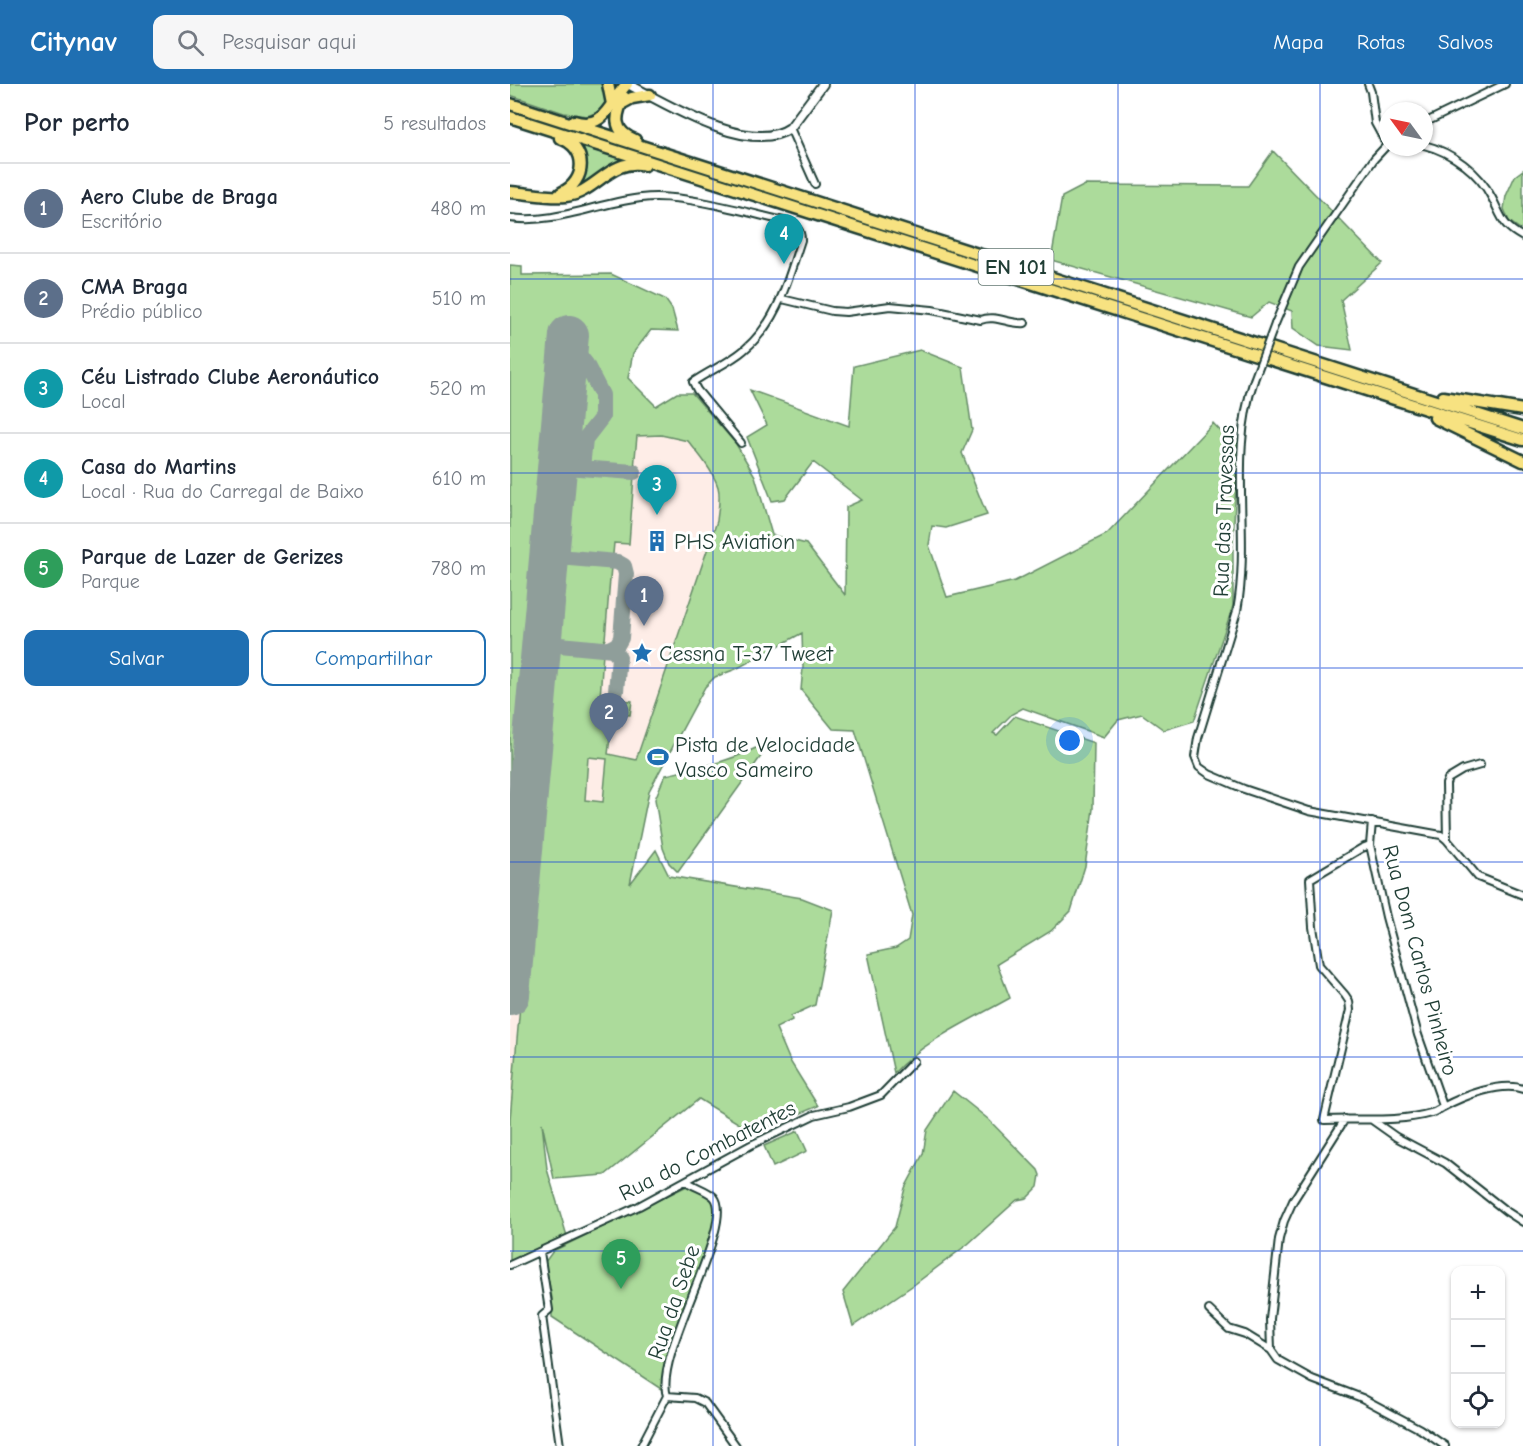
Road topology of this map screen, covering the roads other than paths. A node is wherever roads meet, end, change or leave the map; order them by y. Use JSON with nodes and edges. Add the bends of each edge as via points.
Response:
{"nodes":[{"id":1,"x":608,"y":84,"type":"edge"},
{"id":2,"x":628,"y":84,"type":"edge"},
{"id":3,"x":823,"y":84,"type":"edge"},
{"id":4,"x":1368,"y":84,"type":"edge"},
{"id":5,"x":1505,"y":84,"type":"edge"},
{"id":6,"x":650,"y":95,"type":"junction"},
{"id":7,"x":510,"y":104,"type":"edge"},
{"id":8,"x":616,"y":104,"type":"junction"},
{"id":9,"x":527,"y":111,"type":"junction"},
{"id":10,"x":510,"y":117,"type":"edge"},
{"id":11,"x":1433,"y":119,"type":"edge"},
{"id":12,"x":790,"y":128,"type":"junction"},
{"id":13,"x":1379,"y":130,"type":"edge"},
{"id":14,"x":1433,"y":149,"type":"edge"},
{"id":15,"x":1379,"y":153,"type":"edge"},
{"id":16,"x":671,"y":156,"type":"junction"},
{"id":17,"x":681,"y":172,"type":"junction"},
{"id":18,"x":815,"y":184,"type":"dead end"},
{"id":19,"x":510,"y":192,"type":"edge"},
{"id":20,"x":552,"y":195,"type":"junction"},
{"id":21,"x":510,"y":218,"type":"edge"},
{"id":22,"x":1523,"y":237,"type":"edge"},
{"id":23,"x":782,"y":299,"type":"junction"},
{"id":24,"x":1025,"y":322,"type":"dead end"},
{"id":25,"x":1325,"y":365,"type":"junction"},
{"id":26,"x":1337,"y":380,"type":"junction"},
{"id":27,"x":1523,"y":410,"type":"edge"},
{"id":28,"x":1523,"y":429,"type":"edge"},
{"id":29,"x":1523,"y":440,"type":"edge"},
{"id":30,"x":741,"y":443,"type":"dead end"},
{"id":31,"x":1523,"y":460,"type":"edge"},
{"id":32,"x":1480,"y":765,"type":"dead end"},
{"id":33,"x":1372,"y":822,"type":"junction"},
{"id":34,"x":1447,"y":840,"type":"junction"},
{"id":35,"x":1370,"y":845,"type":"junction"},
{"id":36,"x":1523,"y":896,"type":"edge"},
{"id":37,"x":914,"y":1061,"type":"dead end"},
{"id":38,"x":1523,"y":1089,"type":"edge"},
{"id":39,"x":1443,"y":1107,"type":"junction"},
{"id":40,"x":1345,"y":1119,"type":"junction"},
{"id":41,"x":1372,"y":1120,"type":"junction"},
{"id":42,"x":686,"y":1181,"type":"junction"},
{"id":43,"x":1523,"y":1222,"type":"edge"},
{"id":44,"x":540,"y":1252,"type":"junction"},
{"id":45,"x":510,"y":1265,"type":"edge"},
{"id":46,"x":1209,"y":1310,"type":"dead end"},
{"id":47,"x":1271,"y":1350,"type":"junction"},
{"id":48,"x":667,"y":1396,"type":"junction"},
{"id":49,"x":560,"y":1446,"type":"edge"},
{"id":50,"x":641,"y":1446,"type":"edge"},
{"id":51,"x":736,"y":1446,"type":"edge"},
{"id":52,"x":1445,"y":1446,"type":"edge"}],
"edges":[{"from":1,"to":8,"type":"highway"},
{"from":2,"to":6,"type":"street"},
{"from":2,"to":8,"type":"highway"},
{"from":3,"to":12,"type":"street"},
{"from":4,"to":13,"type":"street"},
{"from":5,"to":11,"type":"street"},
{"from":6,"to":8,"type":"highway"},
{"from":6,"to":12,"type":"street","via":[[690,117],[753,137],[775,135]]},
{"from":7,"to":9,"type":"highway","number":"EN 101"},
{"from":8,"to":9,"type":"highway","via":[[594,122],[579,123]]},
{"from":8,"to":16,"type":"highway","via":[[618,126],[627,137]]},
{"from":9,"to":16,"type":"highway","number":"EN 101"},
{"from":10,"to":17,"type":"highway","number":"EN 101"},
{"from":10,"to":20,"type":"highway","via":[[576,148],[581,173],[575,184]]},
{"from":12,"to":18,"type":"street"},
{"from":14,"to":22,"type":"street","via":[[1451,156],[1477,176],[1501,219]]},
{"from":15,"to":33,"type":"street","name":"Rua das Travessas","bridge":true,"via":[[1299,267],[1254,380],[1244,416],[1240,476],[1240,592],[1195,757],[1199,767],[1209,774],[1244,789],[1309,811]]},
{"from":16,"to":25,"type":"highway","number":"EN 101"},
{"from":17,"to":20,"type":"highway","via":[[642,164],[624,165],[582,190],[566,196]]},
{"from":17,"to":26,"type":"highway","number":"EN 101"},
{"from":19,"to":20,"type":"highway"},
{"from":21,"to":23,"type":"street","via":[[544,219],[656,197],[788,222],[797,227],[801,240]]},
{"from":23,"to":24,"type":"street","via":[[832,311],[890,306],[981,320],[988,317],[1017,324]]},
{"from":23,"to":30,"type":"street","via":[[766,326],[745,349],[693,382]]},
{"from":25,"to":27,"type":"highway","via":[[1450,399]]},
{"from":25,"to":28,"type":"highway","number":"EN 101"},
{"from":26,"to":29,"type":"highway","number":"EN 101"},
{"from":26,"to":31,"type":"highway","via":[[1350,389],[1440,419]]},
{"from":32,"to":34,"type":"street","via":[[1448,779]]},
{"from":33,"to":34,"type":"street","via":[[1430,832]]},
{"from":33,"to":35,"type":"street","name":"Rua Dom Carlos Pinheiro"},
{"from":34,"to":36,"type":"street","via":[[1478,877]]},
{"from":35,"to":39,"type":"street","name":"Rua Dom Carlos Pinheiro","via":[[1418,1035]]},
{"from":35,"to":40,"type":"street","via":[[1310,879],[1319,965],[1349,1001],[1324,1120]]},
{"from":37,"to":42,"type":"street","name":"Rua do Combatentes","via":[[881,1095],[814,1115]]},
{"from":38,"to":39,"type":"street","via":[[1512,1085],[1470,1095]]},
{"from":39,"to":41,"type":"street","via":[[1416,1117]]},
{"from":40,"to":41,"type":"street"},
{"from":40,"to":47,"type":"street","via":[[1284,1221],[1270,1318]]},
{"from":41,"to":43,"type":"street","via":[[1445,1163]]},
{"from":42,"to":44,"type":"street","name":"Rua do Combatentes"},
{"from":42,"to":48,"type":"street","name":"Rua da Sebe","via":[[714,1197],[719,1208],[712,1242],[675,1345],[664,1387]]},
{"from":44,"to":45,"type":"street","name":"Rua do Combatentes"},
{"from":44,"to":49,"type":"street","via":[[549,1298],[549,1310],[542,1316]]},
{"from":46,"to":47,"type":"street","via":[[1229,1329]]},
{"from":47,"to":52,"type":"street","via":[[1278,1360],[1362,1398]]},
{"from":48,"to":50,"type":"street","name":"Rua da Sebe"},
{"from":48,"to":51,"type":"street","via":[[695,1398],[705,1403]]}]}
